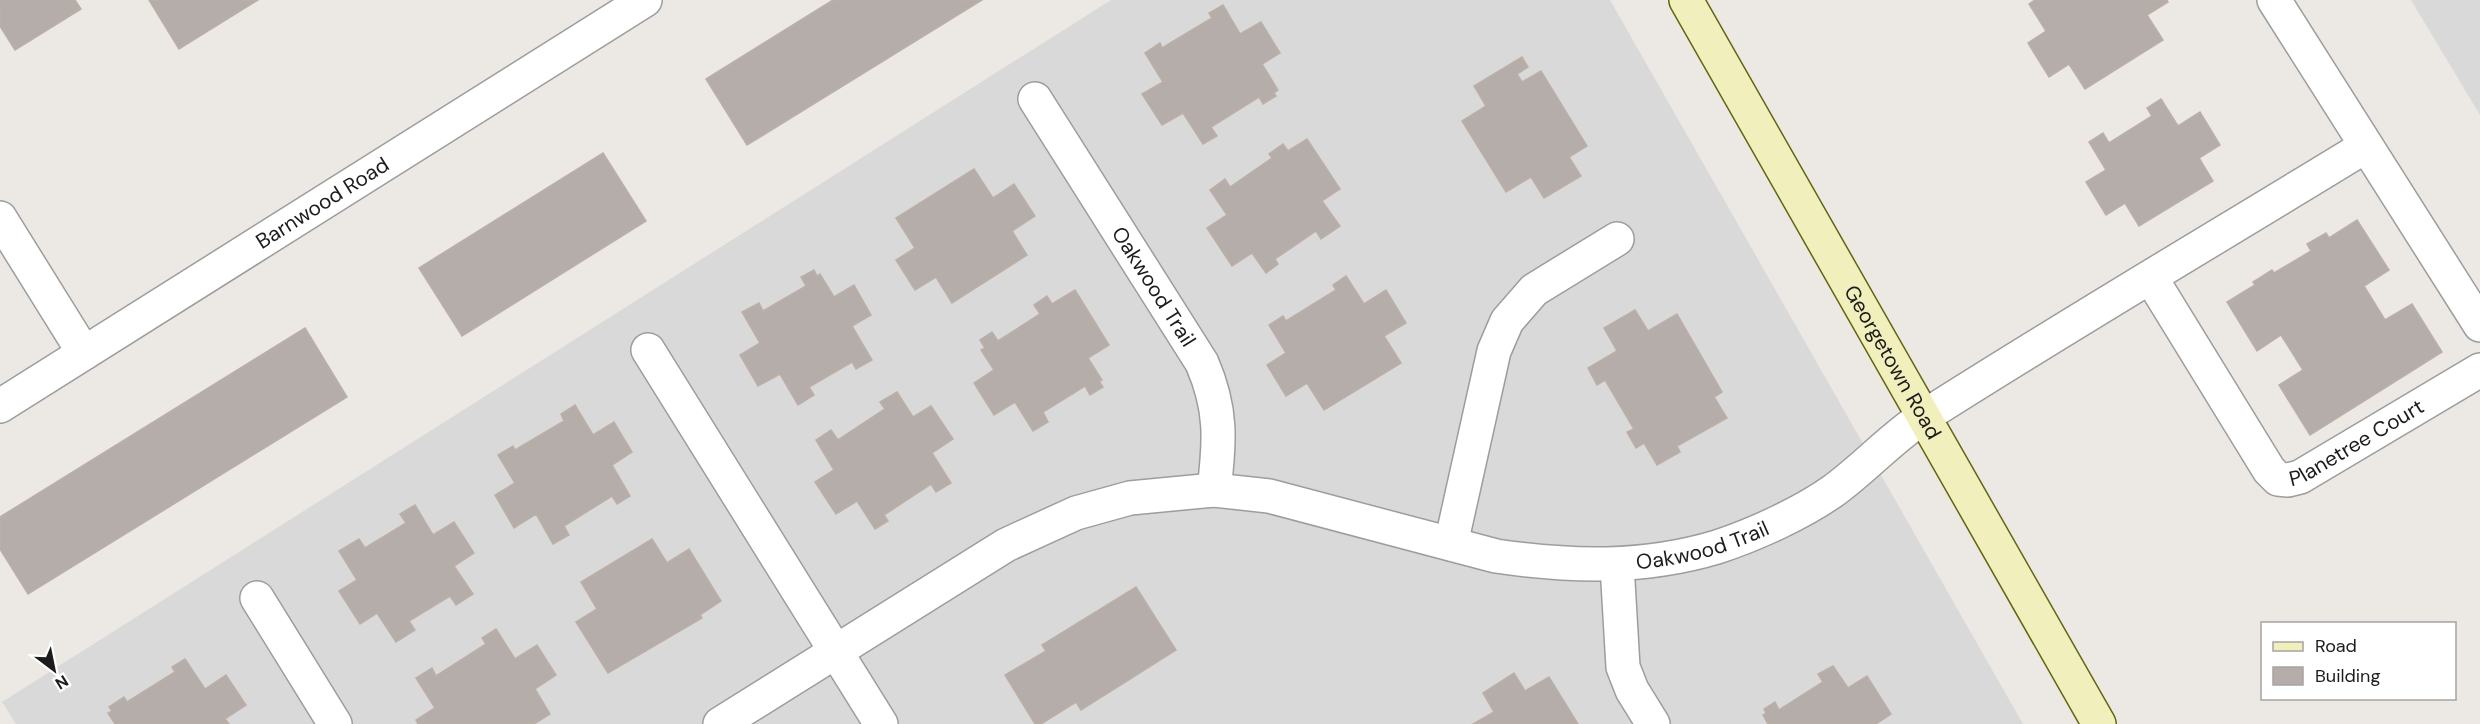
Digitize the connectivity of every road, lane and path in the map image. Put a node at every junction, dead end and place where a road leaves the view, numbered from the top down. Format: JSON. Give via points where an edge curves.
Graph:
{"nodes":[{"id":1,"x":645,"y":0,"type":"edge"},
{"id":2,"x":1686,"y":0,"type":"edge"},
{"id":3,"x":2274,"y":0,"type":"edge"},
{"id":4,"x":1035,"y":99,"type":"dead end"},
{"id":5,"x":2366,"y":146,"type":"junction"},
{"id":6,"x":0,"y":218,"type":"edge"},
{"id":7,"x":1617,"y":239,"type":"dead end"},
{"id":8,"x":2151,"y":278,"type":"junction"},
{"id":9,"x":2480,"y":325,"type":"edge"},
{"id":10,"x":648,"y":350,"type":"dead end"},
{"id":11,"x":84,"y":353,"type":"junction"},
{"id":12,"x":2480,"y":370,"type":"edge"},
{"id":13,"x":0,"y":406,"type":"edge"},
{"id":14,"x":1922,"y":417,"type":"junction"},
{"id":15,"x":1214,"y":490,"type":"junction"},
{"id":16,"x":1451,"y":544,"type":"junction"},
{"id":17,"x":1617,"y":565,"type":"junction"},
{"id":18,"x":257,"y":598,"type":"dead end"},
{"id":19,"x":836,"y":653,"type":"junction"},
{"id":20,"x":335,"y":724,"type":"edge"},
{"id":21,"x":720,"y":724,"type":"edge"},
{"id":22,"x":881,"y":724,"type":"edge"},
{"id":23,"x":1653,"y":724,"type":"edge"},
{"id":24,"x":2099,"y":724,"type":"edge"}],
"edges":[{"from":1,"to":11,"type":"street","name":"Barnwood Road"},
{"from":2,"to":14,"type":"main road","name":"Georgetown Road"},
{"from":3,"to":5,"type":"street"},
{"from":4,"to":15,"type":"street","name":"Oakwood Trail","via":[[1202,363],[1212,386],[1219,422]]},
{"from":5,"to":8,"type":"street"},
{"from":5,"to":9,"type":"street"},
{"from":6,"to":11,"type":"street"},
{"from":7,"to":16,"type":"street","via":[[1534,290],[1507,321],[1494,351]]},
{"from":8,"to":12,"type":"street","name":"Planetree Court","via":[[2278,479],[2300,477]]},
{"from":8,"to":14,"type":"street"},
{"from":10,"to":19,"type":"street"},
{"from":11,"to":13,"type":"street","name":"Barnwood Road"},
{"from":14,"to":17,"type":"street","name":"Oakwood Trail","via":[[1834,490],[1794,515],[1719,546]]},
{"from":14,"to":24,"type":"main road","name":"Georgetown Road"},
{"from":15,"to":16,"type":"street","name":"Oakwood Trail","via":[[1278,498]]},
{"from":15,"to":19,"type":"street","name":"Oakwood Trail","via":[[1130,498],[1058,520],[1006,545]]},
{"from":16,"to":17,"type":"street","name":"Oakwood Trail","via":[[1535,562]]},
{"from":17,"to":23,"type":"street","via":[[1623,667]]},
{"from":18,"to":20,"type":"street"},
{"from":19,"to":21,"type":"street","name":"Oakwood Trail"},
{"from":19,"to":22,"type":"street"}]}
